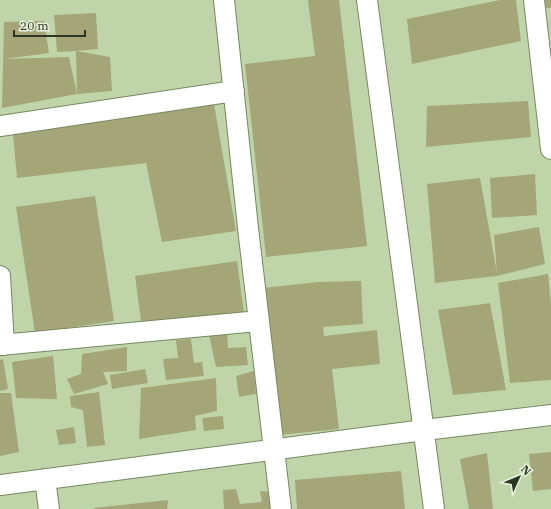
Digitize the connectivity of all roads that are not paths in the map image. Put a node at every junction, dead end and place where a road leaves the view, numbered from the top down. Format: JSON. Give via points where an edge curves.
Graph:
{"nodes":[{"id":1,"x":224,"y":0,"type":"edge"},
{"id":2,"x":367,"y":0,"type":"edge"},
{"id":3,"x":534,"y":0,"type":"edge"},
{"id":4,"x":547,"y":71,"type":"edge"},
{"id":5,"x":234,"y":91,"type":"junction"},
{"id":6,"x":0,"y":126,"type":"edge"},
{"id":7,"x":551,"y":145,"type":"edge"},
{"id":8,"x":551,"y":149,"type":"edge"},
{"id":9,"x":0,"y":276,"type":"edge"},
{"id":10,"x":259,"y":321,"type":"junction"},
{"id":11,"x":2,"y":345,"type":"edge"},
{"id":12,"x":551,"y":415,"type":"edge"},
{"id":13,"x":424,"y":430,"type":"junction"},
{"id":14,"x":274,"y":449,"type":"junction"},
{"id":15,"x":45,"y":479,"type":"junction"},
{"id":16,"x":0,"y":485,"type":"edge"},
{"id":17,"x":49,"y":509,"type":"edge"},
{"id":18,"x":281,"y":509,"type":"edge"},
{"id":19,"x":434,"y":509,"type":"edge"}],
"edges":[{"from":1,"to":5,"type":"street"},
{"from":2,"to":13,"type":"street"},
{"from":3,"to":4,"type":"street"},
{"from":4,"to":7,"type":"street"},
{"from":5,"to":6,"type":"street"},
{"from":5,"to":10,"type":"street"},
{"from":7,"to":8,"type":"street"},
{"from":9,"to":11,"type":"street"},
{"from":10,"to":11,"type":"street"},
{"from":10,"to":14,"type":"street"},
{"from":12,"to":13,"type":"street"},
{"from":13,"to":14,"type":"street"},
{"from":13,"to":19,"type":"street"},
{"from":14,"to":15,"type":"street"},
{"from":14,"to":18,"type":"street"},
{"from":15,"to":16,"type":"street"},
{"from":15,"to":17,"type":"street"}]}
